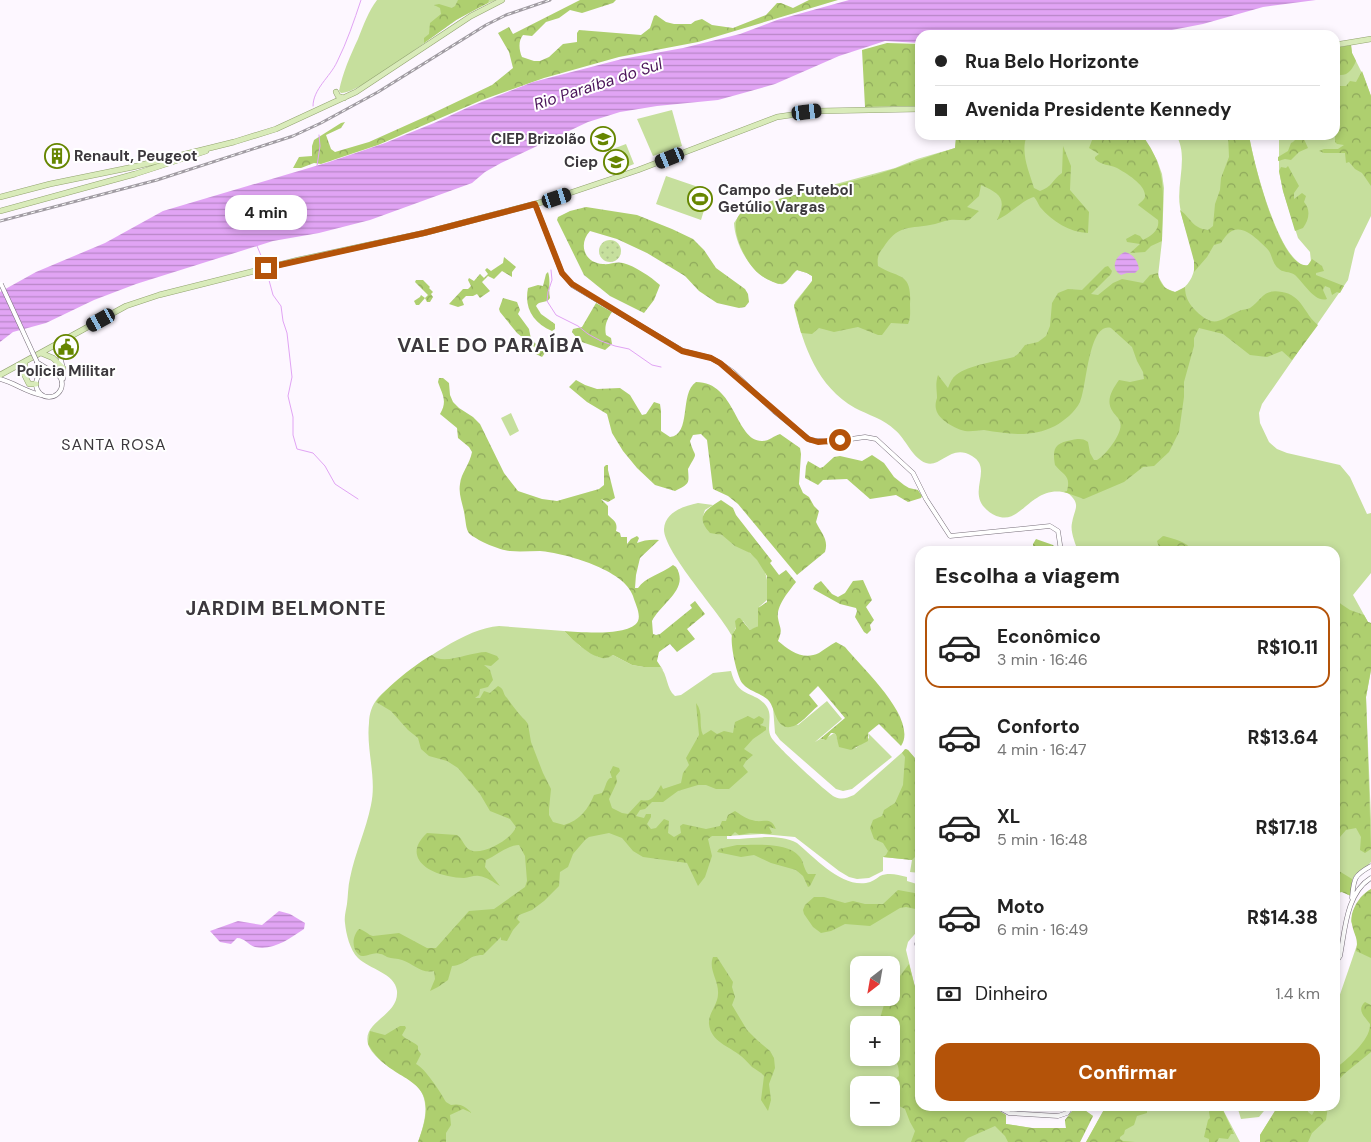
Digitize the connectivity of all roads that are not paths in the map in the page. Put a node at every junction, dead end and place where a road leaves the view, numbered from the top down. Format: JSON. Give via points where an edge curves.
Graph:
{"nodes":[{"id":1,"x":502,"y":0,"type":"edge"},
{"id":2,"x":1371,"y":39,"type":"edge"},
{"id":3,"x":1340,"y":44,"type":"edge"},
{"id":4,"x":336,"y":92,"type":"dead end"},
{"id":5,"x":344,"y":98,"type":"junction"},
{"id":6,"x":915,"y":109,"type":"edge"},
{"id":7,"x":224,"y":145,"type":"junction"},
{"id":8,"x":0,"y":197,"type":"edge"},
{"id":9,"x":535,"y":204,"type":"junction"},
{"id":10,"x":0,"y":210,"type":"edge"},
{"id":11,"x":0,"y":282,"type":"edge"},
{"id":12,"x":58,"y":347,"type":"junction"},
{"id":13,"x":41,"y":353,"type":"junction"},
{"id":14,"x":24,"y":362,"type":"junction"},
{"id":15,"x":38,"y":362,"type":"junction"},
{"id":16,"x":63,"y":368,"type":"junction"},
{"id":17,"x":51,"y":371,"type":"junction"},
{"id":18,"x":6,"y":372,"type":"junction"},
{"id":19,"x":0,"y":375,"type":"edge"},
{"id":20,"x":38,"y":377,"type":"junction"},
{"id":21,"x":0,"y":379,"type":"edge"},
{"id":22,"x":9,"y":382,"type":"junction"},
{"id":23,"x":62,"y":383,"type":"junction"},
{"id":24,"x":36,"y":384,"type":"junction"},
{"id":25,"x":41,"y":395,"type":"junction"},
{"id":26,"x":1061,"y":546,"type":"edge"},
{"id":27,"x":1371,"y":866,"type":"edge"},
{"id":28,"x":1371,"y":878,"type":"edge"},
{"id":29,"x":1355,"y":893,"type":"junction"},
{"id":30,"x":1340,"y":956,"type":"edge"},
{"id":31,"x":1006,"y":1111,"type":"edge"},
{"id":32,"x":1069,"y":1111,"type":"edge"}],
"edges":[{"from":1,"to":5,"type":"main road","via":[[470,16]]},
{"from":2,"to":3,"type":"main road"},
{"from":4,"to":5,"type":"main road"},
{"from":5,"to":7,"type":"main road","via":[[276,129]]},
{"from":6,"to":9,"type":"main road","via":[[818,111],[777,117],[638,170]]},
{"from":7,"to":8,"type":"main road"},
{"from":7,"to":10,"type":"main road","via":[[135,174]]},
{"from":9,"to":12,"type":"main road","via":[[138,301]]},
{"from":9,"to":26,"type":"street","via":[[562,273],[572,284],[682,351],[720,363],[810,440],[876,439],[913,473],[950,536],[1050,526],[1058,531]]},
{"from":11,"to":15,"type":"street","bridge":true},
{"from":12,"to":13,"type":"main road"},
{"from":12,"to":16,"type":"street"},
{"from":13,"to":14,"type":"main road"},
{"from":13,"to":16,"type":"main road","via":[[54,358]]},
{"from":14,"to":18,"type":"main road"},
{"from":14,"to":24,"type":"main road","via":[[25,379],[29,384]]},
{"from":15,"to":17,"type":"street"},
{"from":15,"to":20,"type":"street"},
{"from":16,"to":23,"type":"street"},
{"from":17,"to":20,"type":"street"},
{"from":17,"to":23,"type":"street","via":[[59,375]]},
{"from":18,"to":19,"type":"main road"},
{"from":18,"to":22,"type":"street"},
{"from":20,"to":24,"type":"street"},
{"from":21,"to":22,"type":"street"},
{"from":22,"to":25,"type":"street"},
{"from":23,"to":25,"type":"street","via":[[61,391],[54,397]]},
{"from":24,"to":25,"type":"street"},
{"from":27,"to":29,"type":"street","via":[[1356,876]]},
{"from":28,"to":29,"type":"street"},
{"from":29,"to":30,"type":"street"},
{"from":31,"to":32,"type":"street","via":[[1058,1116]]}]}
